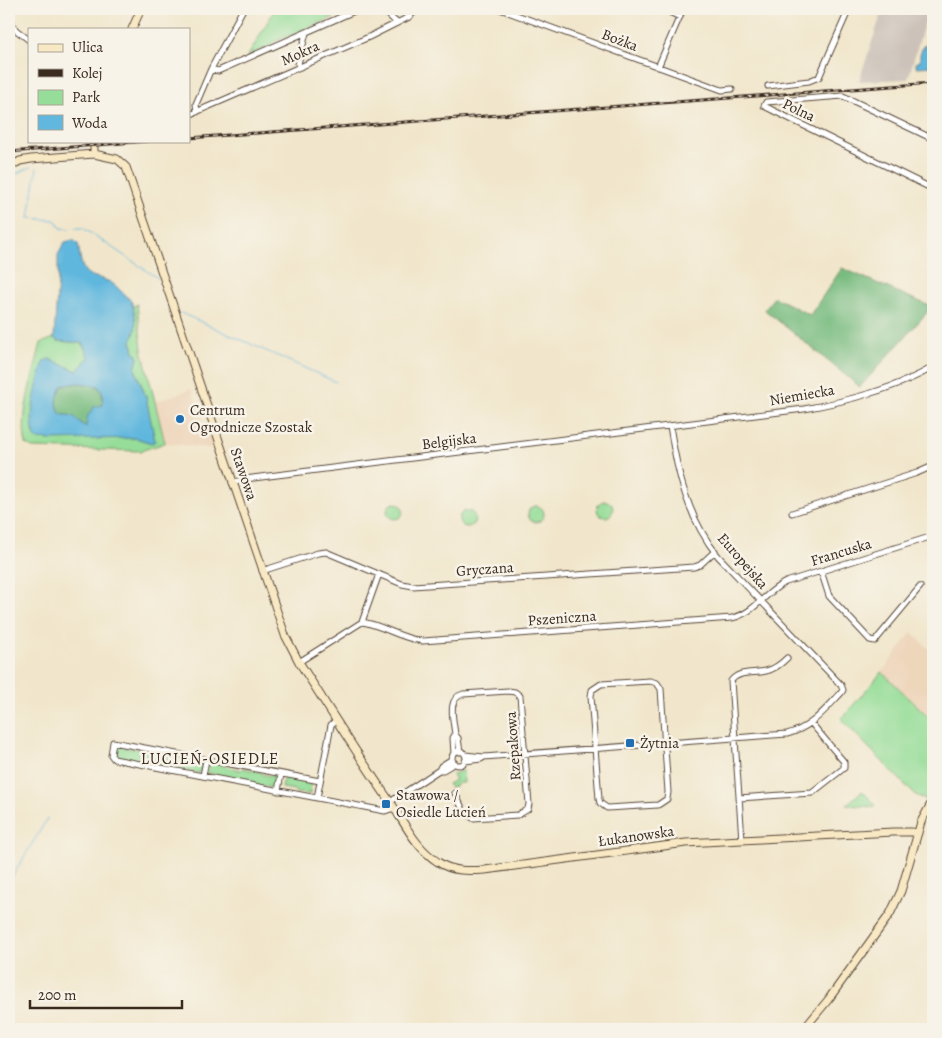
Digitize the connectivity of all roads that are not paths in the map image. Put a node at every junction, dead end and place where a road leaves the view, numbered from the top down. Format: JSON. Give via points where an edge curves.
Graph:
{"nodes":[{"id":1,"x":141,"y":9,"type":"edge"},
{"id":2,"x":242,"y":9,"type":"edge"},
{"id":3,"x":359,"y":9,"type":"edge"},
{"id":4,"x":382,"y":9,"type":"edge"},
{"id":5,"x":418,"y":9,"type":"edge"},
{"id":6,"x":500,"y":9,"type":"edge"},
{"id":7,"x":663,"y":9,"type":"edge"},
{"id":8,"x":683,"y":9,"type":"edge"},
{"id":9,"x":850,"y":9,"type":"edge"},
{"id":10,"x":680,"y":17,"type":"junction"},
{"id":11,"x":9,"y":20,"type":"edge"},
{"id":12,"x":397,"y":23,"type":"junction"},
{"id":13,"x":132,"y":28,"type":"edge"},
{"id":14,"x":306,"y":33,"type":"junction"},
{"id":15,"x":28,"y":39,"type":"edge"},
{"id":16,"x":300,"y":67,"type":"junction"},
{"id":17,"x":658,"y":67,"type":"junction"},
{"id":18,"x":211,"y":68,"type":"junction"},
{"id":19,"x":768,"y":86,"type":"dead end"},
{"id":20,"x":732,"y":89,"type":"dead end"},
{"id":21,"x":197,"y":112,"type":"junction"},
{"id":22,"x":190,"y":116,"type":"edge"},
{"id":23,"x":933,"y":139,"type":"edge"},
{"id":24,"x":94,"y":142,"type":"edge"},
{"id":25,"x":94,"y":154,"type":"junction"},
{"id":26,"x":9,"y":167,"type":"edge"},
{"id":27,"x":933,"y":188,"type":"edge"},
{"id":28,"x":933,"y":367,"type":"edge"},
{"id":29,"x":670,"y":426,"type":"junction"},
{"id":30,"x":933,"y":466,"type":"edge"},
{"id":31,"x":232,"y":483,"type":"junction"},
{"id":32,"x":792,"y":513,"type":"dead end"},
{"id":33,"x":933,"y":536,"type":"edge"},
{"id":34,"x":715,"y":552,"type":"junction"},
{"id":35,"x":262,"y":571,"type":"junction"},
{"id":36,"x":821,"y":571,"type":"junction"},
{"id":37,"x":379,"y":574,"type":"junction"},
{"id":38,"x":920,"y":587,"type":"dead end"},
{"id":39,"x":760,"y":600,"type":"junction"},
{"id":40,"x":362,"y":622,"type":"junction"},
{"id":41,"x":787,"y":658,"type":"dead end"},
{"id":42,"x":299,"y":662,"type":"junction"},
{"id":43,"x":336,"y":720,"type":"junction"},
{"id":44,"x":812,"y":724,"type":"junction"},
{"id":45,"x":734,"y":738,"type":"junction"},
{"id":46,"x":664,"y":744,"type":"junction"},
{"id":47,"x":595,"y":749,"type":"junction"},
{"id":48,"x":526,"y":754,"type":"junction"},
{"id":49,"x":458,"y":757,"type":"junction"},
{"id":50,"x":206,"y":760,"type":"junction"},
{"id":51,"x":281,"y":774,"type":"junction"},
{"id":52,"x":202,"y":776,"type":"junction"},
{"id":53,"x":320,"y":782,"type":"junction"},
{"id":54,"x":278,"y":790,"type":"junction"},
{"id":55,"x":455,"y":792,"type":"dead end"},
{"id":56,"x":316,"y":798,"type":"junction"},
{"id":57,"x":739,"y":798,"type":"junction"},
{"id":58,"x":933,"y":800,"type":"edge"},
{"id":59,"x":392,"y":805,"type":"junction"},
{"id":60,"x":918,"y":833,"type":"junction"},
{"id":61,"x":742,"y":840,"type":"junction"},
{"id":62,"x":804,"y":1029,"type":"edge"}],
"edges":[{"from":1,"to":13,"type":"street"},
{"from":2,"to":18,"type":"street"},
{"from":3,"to":14,"type":"street"},
{"from":4,"to":12,"type":"street"},
{"from":5,"to":12,"type":"street","name":"Mokra"},
{"from":6,"to":17,"type":"street","name":"Bożka"},
{"from":7,"to":10,"type":"street"},
{"from":8,"to":10,"type":"street"},
{"from":9,"to":19,"type":"street","via":[[818,77],[808,82]]},
{"from":10,"to":17,"type":"street"},
{"from":11,"to":15,"type":"street"},
{"from":12,"to":16,"type":"street","name":"Mokra"},
{"from":14,"to":16,"type":"street"},
{"from":14,"to":18,"type":"street","via":[[218,72]]},
{"from":16,"to":21,"type":"street","name":"Mokra"},
{"from":17,"to":20,"type":"street","name":"Bożka","via":[[722,90]]},
{"from":18,"to":21,"type":"street","via":[[196,104]]},
{"from":21,"to":22,"type":"street","name":"Mokra"},
{"from":23,"to":27,"type":"street","name":"Polna","via":[[843,96],[766,102],[764,106]]},
{"from":24,"to":25,"type":"street"},
{"from":25,"to":26,"type":"street","name":"Stawowa","via":[[30,159]]},
{"from":25,"to":31,"type":"street","name":"Stawowa","via":[[117,159],[126,168]]},
{"from":28,"to":29,"type":"street","name":"Niemiecka","via":[[904,382],[824,406]]},
{"from":29,"to":31,"type":"street","name":"Belgijska"},
{"from":29,"to":34,"type":"street","name":"Europejska","via":[[681,482],[696,521]]},
{"from":30,"to":32,"type":"street"},
{"from":31,"to":35,"type":"street","name":"Stawowa"},
{"from":33,"to":36,"type":"street","name":"Francuska"},
{"from":34,"to":37,"type":"street","name":"Gryczana","via":[[694,566],[423,586],[408,586]]},
{"from":34,"to":39,"type":"street","name":"Europejska"},
{"from":35,"to":37,"type":"street","name":"Gryczana","via":[[323,552]]},
{"from":35,"to":42,"type":"street","name":"Stawowa","via":[[280,625]]},
{"from":36,"to":38,"type":"street","via":[[829,596],[870,640],[875,641]]},
{"from":36,"to":39,"type":"street","name":"Francuska","via":[[781,584]]},
{"from":37,"to":40,"type":"street"},
{"from":39,"to":40,"type":"street","name":"Pszeniczna","via":[[745,615],[732,618],[423,641]]},
{"from":39,"to":44,"type":"street","name":"Europejska","via":[[842,687],[841,693]]},
{"from":40,"to":42,"type":"street"},
{"from":41,"to":45,"type":"street","via":[[768,671],[739,674],[732,678]]},
{"from":42,"to":43,"type":"street","name":"Stawowa"},
{"from":43,"to":53,"type":"street","via":[[331,725]]},
{"from":43,"to":59,"type":"street","name":"Stawowa"},
{"from":44,"to":45,"type":"street","via":[[787,734]]},
{"from":44,"to":57,"type":"street","via":[[844,762],[842,770],[812,793]]},
{"from":45,"to":46,"type":"street"},
{"from":45,"to":57,"type":"street"},
{"from":46,"to":47,"type":"street"},
{"from":46,"to":47,"type":"street","via":[[668,794],[666,801],[658,805],[602,806]]},
{"from":46,"to":47,"type":"street","via":[[661,689],[650,680],[598,685],[592,693]]},
{"from":47,"to":48,"type":"street"},
{"from":48,"to":49,"type":"street","via":[[484,756],[480,759]]},
{"from":48,"to":49,"type":"street","name":"Rzepakowa","via":[[522,699],[512,691],[463,694],[452,703]]},
{"from":48,"to":55,"type":"street","name":"Rzepakowa","via":[[530,804],[522,814],[473,818],[464,812]]},
{"from":49,"to":59,"type":"street","via":[[440,766]]},
{"from":50,"to":51,"type":"street"},
{"from":50,"to":52,"type":"street"},
{"from":50,"to":52,"type":"street","via":[[113,742],[111,755],[114,759]]},
{"from":51,"to":53,"type":"street"},
{"from":51,"to":54,"type":"street"},
{"from":52,"to":54,"type":"street"},
{"from":53,"to":56,"type":"street"},
{"from":54,"to":56,"type":"street"},
{"from":56,"to":59,"type":"street","via":[[385,811]]},
{"from":57,"to":61,"type":"street"},
{"from":58,"to":60,"type":"street"},
{"from":59,"to":61,"type":"street","name":"Łukanowska","via":[[426,853],[441,864],[459,870],[502,868],[686,843]]},
{"from":60,"to":61,"type":"street","name":"Łukanowska"},
{"from":60,"to":62,"type":"street","via":[[901,891],[890,914]]}]}
